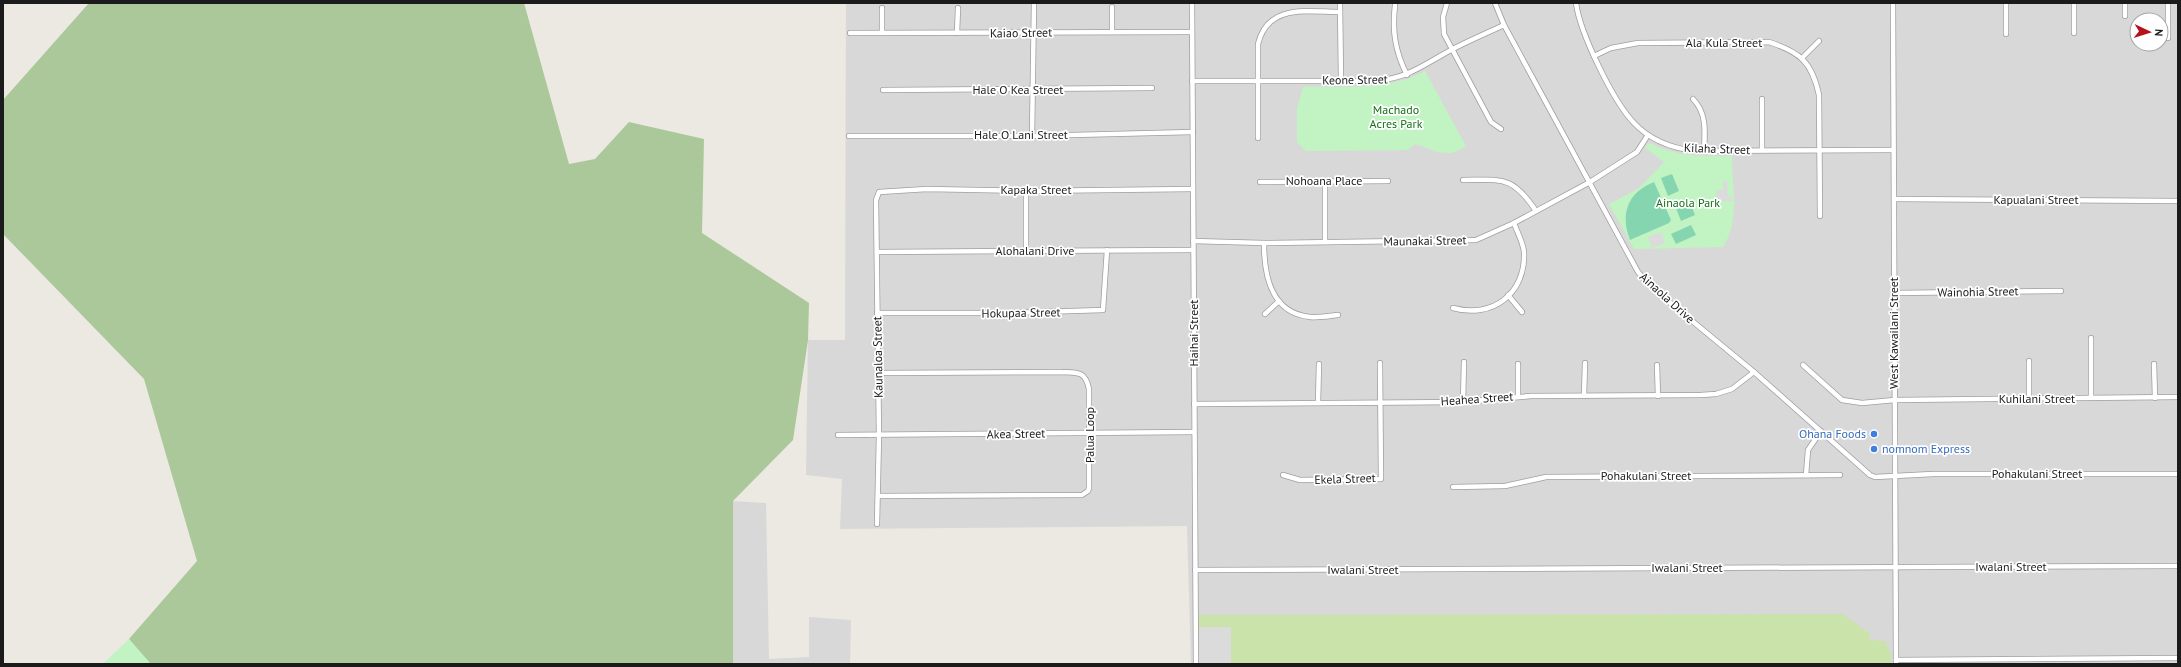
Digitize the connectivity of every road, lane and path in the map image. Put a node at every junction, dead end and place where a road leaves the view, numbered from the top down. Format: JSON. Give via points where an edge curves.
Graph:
{"nodes":[{"id":1,"x":1034,"y":3,"type":"edge"},
{"id":2,"x":1192,"y":3,"type":"edge"},
{"id":3,"x":1340,"y":3,"type":"edge"},
{"id":4,"x":1447,"y":3,"type":"edge"},
{"id":5,"x":1495,"y":3,"type":"edge"},
{"id":6,"x":1576,"y":3,"type":"edge"},
{"id":7,"x":1893,"y":3,"type":"edge"},
{"id":8,"x":2006,"y":3,"type":"edge"},
{"id":9,"x":2074,"y":3,"type":"edge"},
{"id":10,"x":2125,"y":3,"type":"edge"},
{"id":11,"x":1395,"y":5,"type":"dead end"},
{"id":12,"x":1112,"y":7,"type":"dead end"},
{"id":13,"x":882,"y":8,"type":"dead end"},
{"id":14,"x":958,"y":8,"type":"dead end"},
{"id":15,"x":1340,"y":12,"type":"junction"},
{"id":16,"x":2125,"y":16,"type":"dead end"},
{"id":17,"x":1504,"y":24,"type":"junction"},
{"id":18,"x":1112,"y":32,"type":"junction"},
{"id":19,"x":1192,"y":32,"type":"junction"},
{"id":20,"x":850,"y":33,"type":"dead end"},
{"id":21,"x":882,"y":33,"type":"junction"},
{"id":22,"x":957,"y":33,"type":"junction"},
{"id":23,"x":1034,"y":33,"type":"junction"},
{"id":24,"x":2006,"y":34,"type":"dead end"},
{"id":25,"x":2074,"y":34,"type":"dead end"},
{"id":26,"x":1820,"y":41,"type":"dead end"},
{"id":27,"x":1451,"y":50,"type":"junction"},
{"id":28,"x":1594,"y":56,"type":"junction"},
{"id":29,"x":1802,"y":58,"type":"junction"},
{"id":30,"x":1407,"y":75,"type":"junction"},
{"id":31,"x":1258,"y":80,"type":"junction"},
{"id":32,"x":1341,"y":80,"type":"junction"},
{"id":33,"x":1192,"y":81,"type":"junction"},
{"id":34,"x":1152,"y":88,"type":"dead end"},
{"id":35,"x":883,"y":90,"type":"dead end"},
{"id":36,"x":1034,"y":90,"type":"junction"},
{"id":37,"x":1693,"y":99,"type":"dead end"},
{"id":38,"x":1762,"y":99,"type":"dead end"},
{"id":39,"x":1501,"y":129,"type":"dead end"},
{"id":40,"x":1193,"y":132,"type":"junction"},
{"id":41,"x":1648,"y":135,"type":"junction"},
{"id":42,"x":849,"y":136,"type":"dead end"},
{"id":43,"x":1032,"y":136,"type":"junction"},
{"id":44,"x":1258,"y":138,"type":"dead end"},
{"id":45,"x":1762,"y":150,"type":"junction"},
{"id":46,"x":1893,"y":150,"type":"junction"},
{"id":47,"x":1704,"y":151,"type":"junction"},
{"id":48,"x":1819,"y":151,"type":"junction"},
{"id":49,"x":1463,"y":180,"type":"dead end"},
{"id":50,"x":1388,"y":181,"type":"dead end"},
{"id":51,"x":1260,"y":182,"type":"dead end"},
{"id":52,"x":1325,"y":182,"type":"junction"},
{"id":53,"x":1590,"y":182,"type":"junction"},
{"id":54,"x":1193,"y":189,"type":"junction"},
{"id":55,"x":1026,"y":191,"type":"junction"},
{"id":56,"x":879,"y":192,"type":"joint"},
{"id":57,"x":1894,"y":199,"type":"junction"},
{"id":58,"x":2178,"y":201,"type":"edge"},
{"id":59,"x":1536,"y":211,"type":"junction"},
{"id":60,"x":1820,"y":216,"type":"dead end"},
{"id":61,"x":1514,"y":223,"type":"junction"},
{"id":62,"x":1193,"y":241,"type":"junction"},
{"id":63,"x":1325,"y":242,"type":"junction"},
{"id":64,"x":1264,"y":243,"type":"junction"},
{"id":65,"x":1026,"y":250,"type":"junction"},
{"id":66,"x":1107,"y":250,"type":"junction"},
{"id":67,"x":1193,"y":250,"type":"junction"},
{"id":68,"x":877,"y":252,"type":"junction"},
{"id":69,"x":2061,"y":292,"type":"dead end"},
{"id":70,"x":1894,"y":294,"type":"junction"},
{"id":71,"x":1508,"y":295,"type":"junction"},
{"id":72,"x":1279,"y":301,"type":"junction"},
{"id":73,"x":1453,"y":308,"type":"dead end"},
{"id":74,"x":1522,"y":312,"type":"dead end"},
{"id":75,"x":877,"y":313,"type":"junction"},
{"id":76,"x":1264,"y":314,"type":"dead end"},
{"id":77,"x":1338,"y":315,"type":"dead end"},
{"id":78,"x":2091,"y":338,"type":"dead end"},
{"id":79,"x":2029,"y":361,"type":"dead end"},
{"id":80,"x":1464,"y":362,"type":"dead end"},
{"id":81,"x":1380,"y":363,"type":"dead end"},
{"id":82,"x":1585,"y":363,"type":"dead end"},
{"id":83,"x":1319,"y":364,"type":"dead end"},
{"id":84,"x":1518,"y":364,"type":"dead end"},
{"id":85,"x":2154,"y":364,"type":"dead end"},
{"id":86,"x":1803,"y":365,"type":"dead end"},
{"id":87,"x":1657,"y":366,"type":"dead end"},
{"id":88,"x":1754,"y":372,"type":"junction"},
{"id":89,"x":878,"y":373,"type":"junction"},
{"id":90,"x":1518,"y":396,"type":"junction"},
{"id":91,"x":1584,"y":396,"type":"junction"},
{"id":92,"x":1658,"y":396,"type":"junction"},
{"id":93,"x":2091,"y":398,"type":"junction"},
{"id":94,"x":2155,"y":398,"type":"junction"},
{"id":95,"x":2178,"y":398,"type":"edge"},
{"id":96,"x":2029,"y":399,"type":"junction"},
{"id":97,"x":1895,"y":400,"type":"junction"},
{"id":98,"x":1464,"y":402,"type":"junction"},
{"id":99,"x":1318,"y":403,"type":"junction"},
{"id":100,"x":1381,"y":403,"type":"junction"},
{"id":101,"x":1194,"y":404,"type":"junction"},
{"id":102,"x":1821,"y":431,"type":"junction"},
{"id":103,"x":1194,"y":432,"type":"junction"},
{"id":104,"x":1090,"y":433,"type":"junction"},
{"id":105,"x":838,"y":435,"type":"dead end"},
{"id":106,"x":879,"y":435,"type":"junction"},
{"id":107,"x":2178,"y":474,"type":"edge"},
{"id":108,"x":1283,"y":475,"type":"dead end"},
{"id":109,"x":1806,"y":475,"type":"junction"},
{"id":110,"x":1840,"y":475,"type":"dead end"},
{"id":111,"x":1895,"y":475,"type":"junction"},
{"id":112,"x":1453,"y":487,"type":"dead end"},
{"id":113,"x":878,"y":496,"type":"junction"},
{"id":114,"x":877,"y":524,"type":"dead end"},
{"id":115,"x":2178,"y":566,"type":"edge"},
{"id":116,"x":1896,"y":568,"type":"junction"},
{"id":117,"x":1195,"y":570,"type":"junction"},
{"id":118,"x":2178,"y":658,"type":"edge"},
{"id":119,"x":1896,"y":662,"type":"edge"},
{"id":120,"x":1196,"y":664,"type":"edge"}],
"edges":[{"from":1,"to":23,"type":"street"},
{"from":2,"to":19,"type":"street","name":"Haihai Street"},
{"from":3,"to":15,"type":"street"},
{"from":4,"to":27,"type":"street","via":[[1443,26]]},
{"from":5,"to":17,"type":"street","name":"Ainaola Drive"},
{"from":6,"to":28,"type":"street","name":"Kilaha Street","via":[[1579,22]]},
{"from":7,"to":46,"type":"street","name":"West Kawailani Street"},
{"from":8,"to":24,"type":"street"},
{"from":9,"to":25,"type":"street"},
{"from":10,"to":16,"type":"street"},
{"from":11,"to":30,"type":"street","via":[[1394,37],[1397,54]]},
{"from":12,"to":18,"type":"street"},
{"from":13,"to":21,"type":"street"},
{"from":14,"to":22,"type":"street"},
{"from":15,"to":31,"type":"street","via":[[1291,12],[1272,20],[1260,37]]},
{"from":15,"to":32,"type":"street"},
{"from":17,"to":27,"type":"street","name":"Keone Street"},
{"from":17,"to":53,"type":"street","name":"Ainaola Drive"},
{"from":18,"to":19,"type":"street","name":"Kaiao Street"},
{"from":18,"to":23,"type":"street","name":"Kaiao Street"},
{"from":19,"to":33,"type":"street","name":"Haihai Street"},
{"from":20,"to":21,"type":"street","name":"Kaiao Street"},
{"from":21,"to":22,"type":"street","name":"Kaiao Street"},
{"from":22,"to":23,"type":"street","name":"Kaiao Street"},
{"from":23,"to":36,"type":"street"},
{"from":26,"to":29,"type":"street"},
{"from":27,"to":30,"type":"street","name":"Keone Street"},
{"from":27,"to":39,"type":"street","via":[[1491,122]]},
{"from":28,"to":29,"type":"street","name":"Ala Kula Street","via":[[1611,48],[1638,43],[1769,42]]},
{"from":28,"to":41,"type":"street","name":"Kilaha Street","via":[[1622,108]]},
{"from":29,"to":48,"type":"street","name":"Ala Kula Street","via":[[1816,79],[1819,95]]},
{"from":30,"to":32,"type":"street","name":"Keone Street","via":[[1377,81]]},
{"from":31,"to":32,"type":"street","name":"Keone Street"},
{"from":31,"to":33,"type":"street","name":"Keone Street"},
{"from":31,"to":44,"type":"street"},
{"from":33,"to":40,"type":"street","name":"Haihai Street"},
{"from":34,"to":36,"type":"street","name":"Hale O Kea Street"},
{"from":35,"to":36,"type":"street","name":"Hale O Kea Street"},
{"from":36,"to":43,"type":"street"},
{"from":37,"to":47,"type":"street","via":[[1701,106],[1704,117]]},
{"from":38,"to":45,"type":"street"},
{"from":40,"to":43,"type":"street","name":"Hale O Lani Street"},
{"from":40,"to":54,"type":"street","name":"Haihai Street"},
{"from":41,"to":47,"type":"street","name":"Kilaha Street","via":[[1678,148]]},
{"from":41,"to":53,"type":"street","name":"Maunakai Street","via":[[1637,152]]},
{"from":42,"to":43,"type":"street","name":"Hale O Lani Street"},
{"from":45,"to":47,"type":"street","name":"Kilaha Street"},
{"from":45,"to":48,"type":"street","name":"Kilaha Street"},
{"from":46,"to":48,"type":"street","name":"Kilaha Street"},
{"from":46,"to":57,"type":"street","name":"West Kawailani Street"},
{"from":48,"to":60,"type":"street","name":"Ala Kula Street"},
{"from":49,"to":59,"type":"street","via":[[1507,182],[1520,189]]},
{"from":50,"to":52,"type":"street","name":"Nohoana Place"},
{"from":51,"to":52,"type":"street","name":"Nohoana Place"},
{"from":52,"to":63,"type":"street"},
{"from":53,"to":59,"type":"street","name":"Maunakai Street"},
{"from":53,"to":88,"type":"street","name":"Ainaola Drive","via":[[1638,272],[1651,286]]},
{"from":54,"to":55,"type":"street","name":"Kapaka Street"},
{"from":54,"to":62,"type":"street","name":"Haihai Street"},
{"from":55,"to":56,"type":"street","name":"Kapaka Street","via":[[927,189]]},
{"from":55,"to":65,"type":"street"},
{"from":56,"to":68,"type":"street","name":"Kaunaloa Street","via":[[876,200]]},
{"from":57,"to":58,"type":"street","name":"Kapualani Street"},
{"from":57,"to":70,"type":"street","name":"West Kawailani Street"},
{"from":59,"to":61,"type":"street","name":"Maunakai Street"},
{"from":61,"to":63,"type":"street","name":"Maunakai Street","via":[[1485,237],[1465,241]]},
{"from":61,"to":71,"type":"street","via":[[1524,251],[1523,264],[1521,276]]},
{"from":62,"to":64,"type":"street","name":"Maunakai Street"},
{"from":62,"to":67,"type":"street","name":"Haihai Street"},
{"from":63,"to":64,"type":"street","name":"Maunakai Street"},
{"from":64,"to":72,"type":"street","via":[[1266,275],[1269,286]]},
{"from":65,"to":66,"type":"street","name":"Alohalani Drive"},
{"from":65,"to":68,"type":"street","name":"Alohalani Drive"},
{"from":66,"to":67,"type":"street","name":"Alohalani Drive"},
{"from":66,"to":75,"type":"street","name":"Hokupaa Street","via":[[1103,310]]},
{"from":67,"to":101,"type":"street","name":"Haihai Street"},
{"from":68,"to":75,"type":"street","name":"Kaunaloa Street"},
{"from":69,"to":70,"type":"street","name":"Wainohia Street"},
{"from":70,"to":97,"type":"street","name":"West Kawailani Street"},
{"from":71,"to":73,"type":"street","via":[[1492,307],[1483,310]]},
{"from":71,"to":74,"type":"street"},
{"from":72,"to":76,"type":"street"},
{"from":72,"to":77,"type":"street","via":[[1292,311],[1310,317]]},
{"from":75,"to":89,"type":"street","name":"Kaunaloa Street"},
{"from":78,"to":93,"type":"street"},
{"from":79,"to":96,"type":"street"},
{"from":80,"to":98,"type":"street"},
{"from":81,"to":100,"type":"street"},
{"from":82,"to":91,"type":"street"},
{"from":83,"to":99,"type":"street"},
{"from":84,"to":90,"type":"street"},
{"from":85,"to":94,"type":"street"},
{"from":86,"to":97,"type":"street","name":"Kuhilani Street","via":[[1842,400],[1862,403]]},
{"from":87,"to":92,"type":"street"},
{"from":88,"to":92,"type":"street","name":"Heahea Street","via":[[1736,386],[1723,392],[1701,396]]},
{"from":88,"to":102,"type":"street","name":"Ainaola Drive"},
{"from":89,"to":104,"type":"street","name":"Palua Loop","via":[[1078,373],[1087,379]]},
{"from":89,"to":106,"type":"street","name":"Kaunaloa Street"},
{"from":90,"to":91,"type":"street","name":"Heahea Street"},
{"from":90,"to":98,"type":"street","name":"Heahea Street"},
{"from":91,"to":92,"type":"street","name":"Heahea Street"},
{"from":93,"to":94,"type":"street","name":"Kuhilani Street"},
{"from":93,"to":96,"type":"street","name":"Kuhilani Street"},
{"from":94,"to":95,"type":"street","name":"Kuhilani Street"},
{"from":96,"to":97,"type":"street","name":"Kuhilani Street"},
{"from":97,"to":111,"type":"street","name":"West Kawailani Street"},
{"from":98,"to":100,"type":"street","name":"Heahea Street"},
{"from":99,"to":100,"type":"street","name":"Heahea Street"},
{"from":99,"to":101,"type":"street","name":"Heahea Street"},
{"from":100,"to":108,"type":"street","name":"Ekela Street","via":[[1382,479],[1300,480]]},
{"from":101,"to":103,"type":"street","name":"Haihai Street"},
{"from":102,"to":109,"type":"street","via":[[1808,450]]},
{"from":102,"to":111,"type":"street","name":"Ainaola Drive","via":[[1870,475]]},
{"from":103,"to":104,"type":"street","name":"Akea Street"},
{"from":103,"to":117,"type":"street","name":"Haihai Street"},
{"from":104,"to":106,"type":"street","name":"Akea Street"},
{"from":104,"to":113,"type":"street","name":"Palua Loop","via":[[1089,488],[1082,495]]},
{"from":105,"to":106,"type":"street","name":"Akea Street"},
{"from":106,"to":113,"type":"street","name":"Kaunaloa Street"},
{"from":107,"to":111,"type":"street","name":"Pohakulani Street"},
{"from":109,"to":110,"type":"street","name":"Pohakulani Street"},
{"from":109,"to":112,"type":"street","name":"Pohakulani Street","via":[[1546,477],[1505,486]]},
{"from":111,"to":116,"type":"street","name":"West Kawailani Street"},
{"from":113,"to":114,"type":"street","name":"Kaunaloa Street"},
{"from":115,"to":116,"type":"street","name":"Iwalani Street"},
{"from":116,"to":117,"type":"street","name":"Iwalani Street"},
{"from":116,"to":119,"type":"street","name":"West Kawailani Street"},
{"from":117,"to":120,"type":"street","name":"Haihai Street"},
{"from":118,"to":119,"type":"street"}]}
